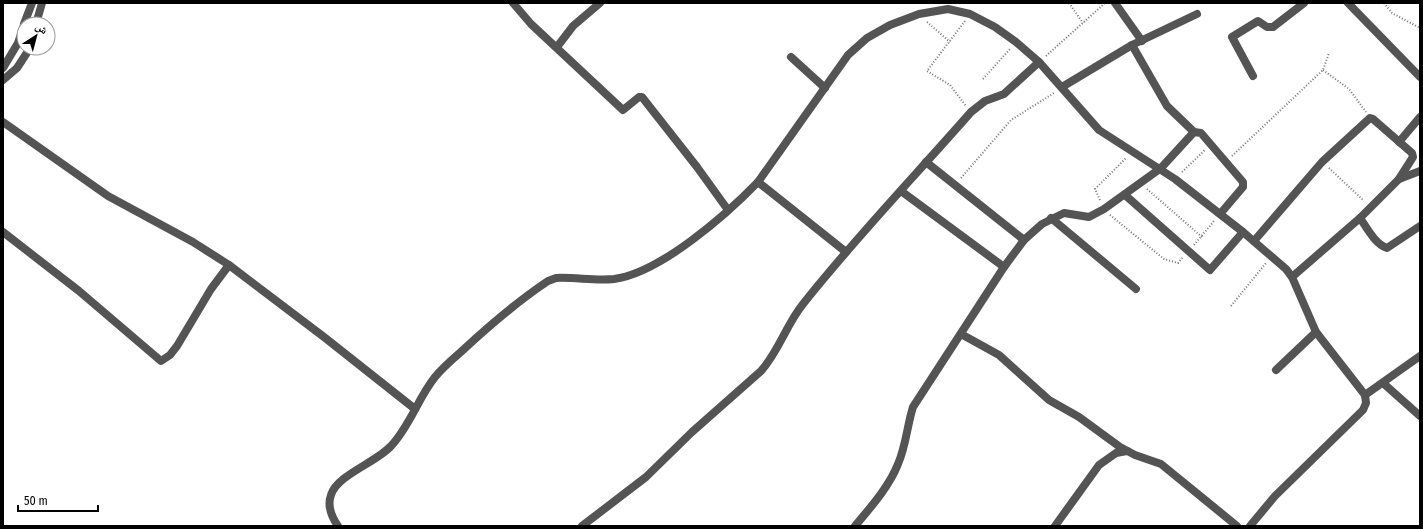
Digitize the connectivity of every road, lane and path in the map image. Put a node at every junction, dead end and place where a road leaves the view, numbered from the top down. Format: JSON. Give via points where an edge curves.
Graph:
{"nodes":[{"id":1,"x":32,"y":3,"type":"edge"},
{"id":2,"x":42,"y":3,"type":"edge"},
{"id":3,"x":513,"y":3,"type":"edge"},
{"id":4,"x":600,"y":3,"type":"edge"},
{"id":5,"x":1069,"y":3,"type":"edge"},
{"id":6,"x":1105,"y":3,"type":"edge"},
{"id":7,"x":1116,"y":3,"type":"edge"},
{"id":8,"x":1304,"y":3,"type":"edge"},
{"id":9,"x":1348,"y":3,"type":"edge"},
{"id":10,"x":1384,"y":3,"type":"edge"},
{"id":11,"x":946,"y":6,"type":"edge"},
{"id":12,"x":919,"y":14,"type":"junction"},
{"id":13,"x":970,"y":14,"type":"junction"},
{"id":14,"x":1197,"y":14,"type":"dead end"},
{"id":15,"x":27,"y":16,"type":"edge"},
{"id":16,"x":38,"y":16,"type":"edge"},
{"id":17,"x":1083,"y":23,"type":"junction"},
{"id":18,"x":1420,"y":28,"type":"edge"},
{"id":19,"x":1142,"y":41,"type":"junction"},
{"id":20,"x":950,"y":42,"type":"junction"},
{"id":21,"x":1016,"y":42,"type":"junction"},
{"id":22,"x":16,"y":44,"type":"edge"},
{"id":23,"x":1132,"y":45,"type":"junction"},
{"id":24,"x":557,"y":47,"type":"junction"},
{"id":25,"x":1329,"y":53,"type":"dead end"},
{"id":26,"x":25,"y":56,"type":"edge"},
{"id":27,"x":791,"y":57,"type":"dead end"},
{"id":28,"x":1038,"y":62,"type":"junction"},
{"id":29,"x":3,"y":68,"type":"edge"},
{"id":30,"x":1323,"y":70,"type":"junction"},
{"id":31,"x":1253,"y":76,"type":"dead end"},
{"id":32,"x":1420,"y":77,"type":"edge"},
{"id":33,"x":983,"y":79,"type":"dead end"},
{"id":34,"x":3,"y":80,"type":"edge"},
{"id":35,"x":825,"y":88,"type":"junction"},
{"id":36,"x":1062,"y":88,"type":"junction"},
{"id":37,"x":971,"y":112,"type":"junction"},
{"id":38,"x":1420,"y":117,"type":"edge"},
{"id":39,"x":1370,"y":118,"type":"junction"},
{"id":40,"x":3,"y":122,"type":"edge"},
{"id":41,"x":1194,"y":132,"type":"junction"},
{"id":42,"x":1399,"y":142,"type":"junction"},
{"id":43,"x":1211,"y":144,"type":"junction"},
{"id":44,"x":1133,"y":150,"type":"junction"},
{"id":45,"x":926,"y":162,"type":"junction"},
{"id":46,"x":1225,"y":162,"type":"junction"},
{"id":47,"x":1322,"y":162,"type":"junction"},
{"id":48,"x":1161,"y":168,"type":"junction"},
{"id":49,"x":1420,"y":172,"type":"edge"},
{"id":50,"x":1175,"y":179,"type":"junction"},
{"id":51,"x":1399,"y":179,"type":"junction"},
{"id":52,"x":758,"y":182,"type":"junction"},
{"id":53,"x":1141,"y":184,"type":"junction"},
{"id":54,"x":955,"y":185,"type":"junction"},
{"id":55,"x":901,"y":191,"type":"junction"},
{"id":56,"x":1125,"y":195,"type":"junction"},
{"id":57,"x":1371,"y":207,"type":"junction"},
{"id":58,"x":1104,"y":209,"type":"junction"},
{"id":59,"x":728,"y":210,"type":"junction"},
{"id":60,"x":1220,"y":214,"type":"junction"},
{"id":61,"x":1051,"y":218,"type":"junction"},
{"id":62,"x":1360,"y":218,"type":"junction"},
{"id":63,"x":1420,"y":226,"type":"edge"},
{"id":64,"x":3,"y":232,"type":"edge"},
{"id":65,"x":1243,"y":232,"type":"junction"},
{"id":66,"x":1024,"y":240,"type":"junction"},
{"id":67,"x":1254,"y":241,"type":"junction"},
{"id":68,"x":846,"y":252,"type":"junction"},
{"id":69,"x":1188,"y":252,"type":"junction"},
{"id":70,"x":1271,"y":256,"type":"junction"},
{"id":71,"x":229,"y":265,"type":"junction"},
{"id":72,"x":1004,"y":267,"type":"junction"},
{"id":73,"x":1292,"y":277,"type":"junction"},
{"id":74,"x":1136,"y":289,"type":"dead end"},
{"id":75,"x":1231,"y":306,"type":"dead end"},
{"id":76,"x":1316,"y":332,"type":"junction"},
{"id":77,"x":961,"y":334,"type":"junction"},
{"id":78,"x":1420,"y":356,"type":"edge"},
{"id":79,"x":1276,"y":370,"type":"dead end"},
{"id":80,"x":1383,"y":383,"type":"junction"},
{"id":81,"x":1365,"y":394,"type":"junction"},
{"id":82,"x":415,"y":409,"type":"junction"},
{"id":83,"x":1420,"y":416,"type":"edge"},
{"id":84,"x":1127,"y":451,"type":"junction"},
{"id":85,"x":338,"y":526,"type":"edge"},
{"id":86,"x":582,"y":526,"type":"edge"},
{"id":87,"x":855,"y":526,"type":"edge"},
{"id":88,"x":1054,"y":526,"type":"edge"},
{"id":89,"x":1237,"y":526,"type":"edge"},
{"id":90,"x":1250,"y":526,"type":"edge"}],
"edges":[{"from":1,"to":15,"type":"street"},
{"from":2,"to":16,"type":"street"},
{"from":3,"to":24,"type":"street","via":[[531,24]]},
{"from":4,"to":24,"type":"street","via":[[573,26]]},
{"from":5,"to":17,"type":"path"},
{"from":6,"to":17,"type":"path"},
{"from":7,"to":19,"type":"street"},
{"from":8,"to":31,"type":"street","via":[[1273,27],[1267,27],[1258,21],[1232,37]]},
{"from":9,"to":32,"type":"street"},
{"from":10,"to":18,"type":"path","via":[[1392,13]]},
{"from":11,"to":12,"type":"street"},
{"from":11,"to":13,"type":"street"},
{"from":12,"to":20,"type":"path"},
{"from":12,"to":35,"type":"street","via":[[890,25],[867,38],[848,55]]},
{"from":13,"to":20,"type":"path"},
{"from":13,"to":21,"type":"street"},
{"from":14,"to":19,"type":"street"},
{"from":17,"to":28,"type":"path"},
{"from":19,"to":23,"type":"street"},
{"from":20,"to":37,"type":"path","via":[[927,71],[950,85]]},
{"from":21,"to":28,"type":"street"},
{"from":21,"to":33,"type":"path"},
{"from":22,"to":29,"type":"street"},
{"from":23,"to":36,"type":"street"},
{"from":23,"to":41,"type":"street","via":[[1167,106]]},
{"from":24,"to":59,"type":"street","via":[[623,110],[642,97]]},
{"from":25,"to":30,"type":"path"},
{"from":26,"to":34,"type":"street","via":[[17,68]]},
{"from":27,"to":35,"type":"street"},
{"from":28,"to":36,"type":"street"},
{"from":28,"to":37,"type":"street","via":[[1004,94],[985,101]]},
{"from":30,"to":39,"type":"path","via":[[1349,89]]},
{"from":30,"to":46,"type":"path"},
{"from":35,"to":52,"type":"street"},
{"from":36,"to":44,"type":"street","via":[[1099,130]]},
{"from":36,"to":54,"type":"path","via":[[1011,120]]},
{"from":37,"to":45,"type":"street"},
{"from":38,"to":42,"type":"street"},
{"from":39,"to":42,"type":"street"},
{"from":39,"to":47,"type":"street"},
{"from":40,"to":71,"type":"street","via":[[108,196],[193,242]]},
{"from":41,"to":43,"type":"street","via":[[1201,133]]},
{"from":41,"to":48,"type":"street"},
{"from":42,"to":51,"type":"street","via":[[1413,157]]},
{"from":43,"to":46,"type":"street"},
{"from":43,"to":50,"type":"path"},
{"from":44,"to":48,"type":"street"},
{"from":44,"to":58,"type":"path","via":[[1095,189]]},
{"from":45,"to":54,"type":"street"},
{"from":45,"to":55,"type":"street"},
{"from":46,"to":60,"type":"street","via":[[1244,184]]},
{"from":47,"to":57,"type":"path"},
{"from":47,"to":67,"type":"street"},
{"from":48,"to":50,"type":"street"},
{"from":48,"to":53,"type":"street"},
{"from":49,"to":51,"type":"street"},
{"from":50,"to":60,"type":"street"},
{"from":51,"to":57,"type":"street"},
{"from":52,"to":59,"type":"street"},
{"from":52,"to":68,"type":"street"},
{"from":53,"to":56,"type":"street"},
{"from":53,"to":60,"type":"path","via":[[1202,237]]},
{"from":54,"to":66,"type":"street"},
{"from":55,"to":68,"type":"street"},
{"from":55,"to":72,"type":"street"},
{"from":56,"to":58,"type":"street"},
{"from":56,"to":69,"type":"street"},
{"from":57,"to":62,"type":"street"},
{"from":58,"to":61,"type":"street","via":[[1089,217],[1064,213]]},
{"from":58,"to":69,"type":"path","via":[[1164,259],[1178,263]]},
{"from":59,"to":82,"type":"street","via":[[690,241],[634,274],[613,279],[556,278],[548,281],[481,333],[435,377]]},
{"from":60,"to":65,"type":"street"},
{"from":61,"to":66,"type":"street"},
{"from":61,"to":74,"type":"street"},
{"from":62,"to":63,"type":"street","via":[[1377,241],[1387,248]]},
{"from":62,"to":73,"type":"street"},
{"from":64,"to":71,"type":"street","via":[[79,291],[161,361],[177,346],[211,288]]},
{"from":65,"to":67,"type":"street"},
{"from":65,"to":69,"type":"street","via":[[1210,270]]},
{"from":66,"to":72,"type":"street"},
{"from":67,"to":70,"type":"street"},
{"from":68,"to":86,"type":"street","via":[[801,306],[770,361],[761,371],[692,432],[646,478]]},
{"from":70,"to":73,"type":"street"},
{"from":70,"to":75,"type":"path"},
{"from":71,"to":82,"type":"street"},
{"from":72,"to":77,"type":"street"},
{"from":73,"to":76,"type":"street"},
{"from":76,"to":79,"type":"street"},
{"from":76,"to":81,"type":"street"},
{"from":77,"to":84,"type":"street","via":[[999,355],[1049,400],[1079,417]]},
{"from":77,"to":87,"type":"street","via":[[913,407],[907,424],[905,444],[888,483]]},
{"from":78,"to":80,"type":"street"},
{"from":80,"to":81,"type":"street"},
{"from":80,"to":83,"type":"street"},
{"from":81,"to":90,"type":"street","via":[[1366,403],[1363,410],[1275,496]]},
{"from":82,"to":85,"type":"street","via":[[406,427],[391,446],[380,457],[338,484],[331,494],[329,506]]},
{"from":84,"to":88,"type":"street","via":[[1116,453],[1099,465]]},
{"from":84,"to":89,"type":"street","via":[[1161,464]]}]}
